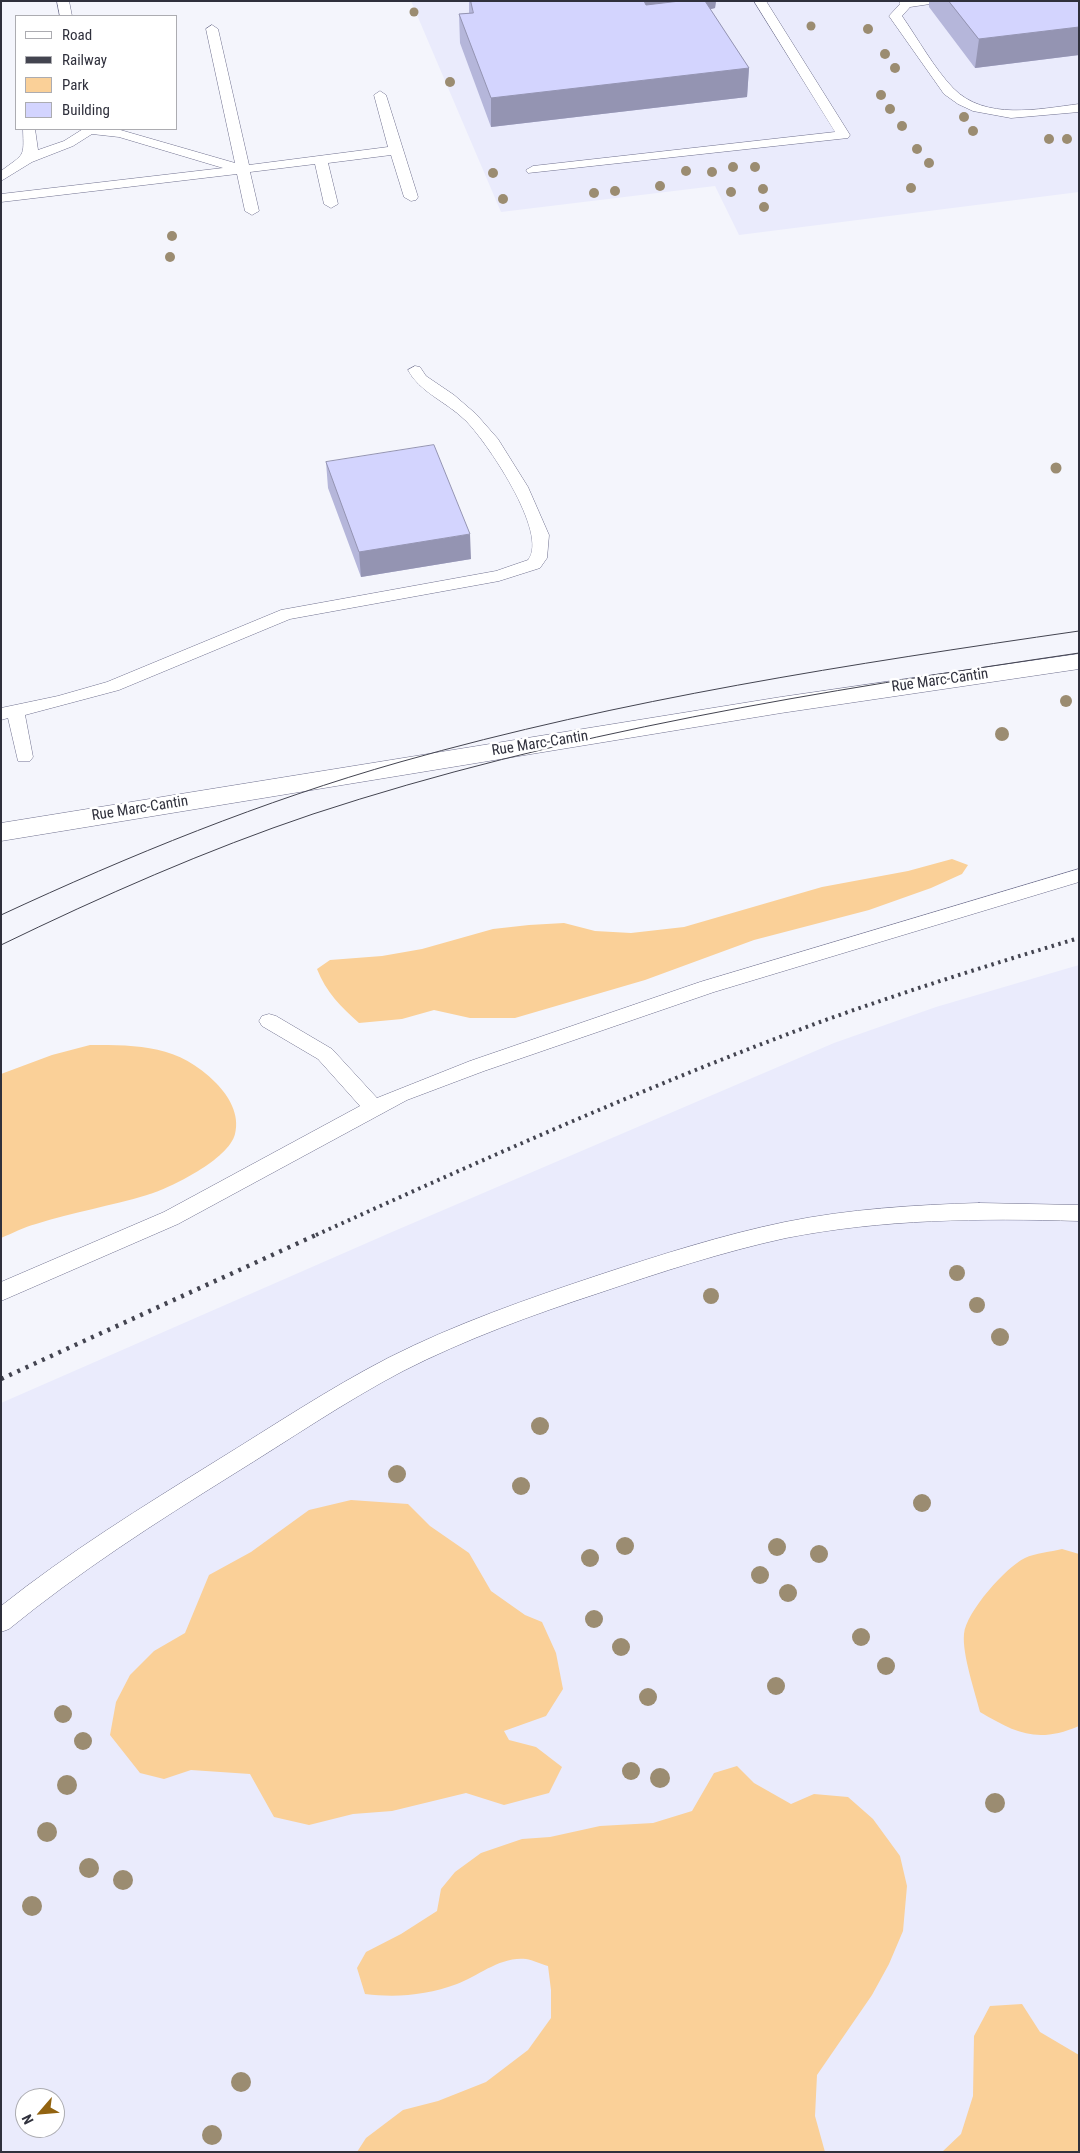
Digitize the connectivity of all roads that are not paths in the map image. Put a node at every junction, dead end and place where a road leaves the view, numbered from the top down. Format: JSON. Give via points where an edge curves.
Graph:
{"nodes":[{"id":1,"x":63,"y":1,"type":"edge"},
{"id":2,"x":760,"y":1,"type":"edge"},
{"id":3,"x":926,"y":1,"type":"edge"},
{"id":4,"x":906,"y":2,"type":"edge"},
{"id":5,"x":66,"y":15,"type":"edge"},
{"id":6,"x":212,"y":29,"type":"dead end"},
{"id":7,"x":380,"y":95,"type":"dead end"},
{"id":8,"x":1079,"y":108,"type":"edge"},
{"id":9,"x":29,"y":130,"type":"edge"},
{"id":10,"x":88,"y":130,"type":"edge"},
{"id":11,"x":98,"y":130,"type":"edge"},
{"id":12,"x":396,"y":150,"type":"junction"},
{"id":13,"x":27,"y":159,"type":"junction"},
{"id":14,"x":320,"y":159,"type":"junction"},
{"id":15,"x":244,"y":170,"type":"junction"},
{"id":16,"x":533,"y":170,"type":"dead end"},
{"id":17,"x":1,"y":176,"type":"edge"},
{"id":18,"x":411,"y":197,"type":"dead end"},
{"id":19,"x":1,"y":198,"type":"edge"},
{"id":20,"x":331,"y":204,"type":"dead end"},
{"id":21,"x":252,"y":211,"type":"dead end"},
{"id":22,"x":415,"y":370,"type":"dead end"},
{"id":23,"x":1079,"y":661,"type":"edge"},
{"id":24,"x":8,"y":713,"type":"edge"},
{"id":25,"x":24,"y":757,"type":"dead end"},
{"id":26,"x":1,"y":832,"type":"edge"},
{"id":27,"x":1079,"y":875,"type":"edge"},
{"id":28,"x":269,"y":1021,"type":"dead end"},
{"id":29,"x":374,"y":1108,"type":"junction"},
{"id":30,"x":1079,"y":1214,"type":"edge"},
{"id":31,"x":1,"y":1292,"type":"edge"},
{"id":32,"x":1,"y":1621,"type":"edge"}],
"edges":[{"from":1,"to":5,"type":"lane"},
{"from":2,"to":16,"type":"lane","via":[[843,135]]},
{"from":3,"to":4,"type":"lane"},
{"from":4,"to":8,"type":"lane","via":[[895,16],[949,91],[960,100],[1008,113]]},
{"from":6,"to":15,"type":"lane"},
{"from":7,"to":12,"type":"lane"},
{"from":9,"to":13,"type":"lane","via":[[31,150]]},
{"from":10,"to":13,"type":"lane","via":[[66,145]]},
{"from":11,"to":15,"type":"lane","via":[[120,133]]},
{"from":12,"to":14,"type":"lane"},
{"from":12,"to":18,"type":"lane"},
{"from":13,"to":17,"type":"lane"},
{"from":14,"to":15,"type":"lane"},
{"from":14,"to":20,"type":"lane"},
{"from":15,"to":19,"type":"lane"},
{"from":15,"to":21,"type":"lane"},
{"from":22,"to":24,"type":"lane","via":[[420,378],[471,416],[493,442],[520,487],[541,534],[539,558],[534,564],[499,576],[287,614],[114,686]]},
{"from":23,"to":26,"type":"street","name":"Rue Marc-Cantin","via":[[781,705]]},
{"from":24,"to":25,"type":"lane"},
{"from":27,"to":29,"type":"lane","via":[[635,1010],[477,1066]]},
{"from":28,"to":29,"type":"lane","via":[[325,1054]]},
{"from":29,"to":31,"type":"lane","via":[[172,1218]]},
{"from":30,"to":32,"type":"lane","via":[[921,1213],[811,1226],[701,1251],[505,1316],[392,1367],[302,1419],[134,1523],[46,1584]]}]}
